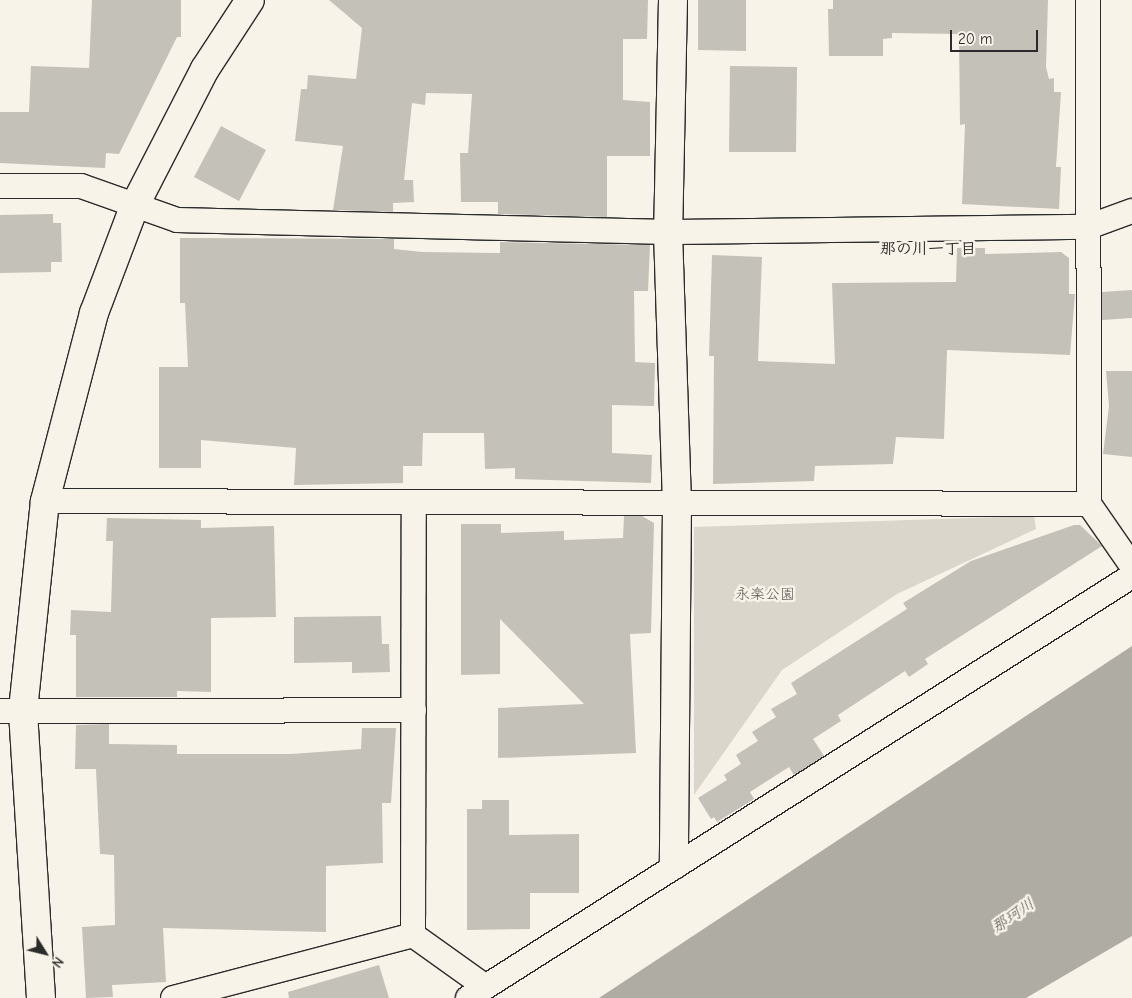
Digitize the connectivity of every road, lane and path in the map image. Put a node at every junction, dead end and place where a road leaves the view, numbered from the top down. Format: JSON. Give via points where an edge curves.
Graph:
{"nodes":[{"id":1,"x":250,"y":0,"type":"edge"},
{"id":2,"x":673,"y":0,"type":"edge"},
{"id":3,"x":1088,"y":0,"type":"edge"},
{"id":4,"x":0,"y":186,"type":"edge"},
{"id":5,"x":134,"y":207,"type":"junction"},
{"id":6,"x":1132,"y":211,"type":"edge"},
{"id":7,"x":1088,"y":227,"type":"junction"},
{"id":8,"x":668,"y":232,"type":"junction"},
{"id":9,"x":46,"y":501,"type":"junction"},
{"id":10,"x":677,"y":502,"type":"junction"},
{"id":11,"x":414,"y":504,"type":"junction"},
{"id":12,"x":1089,"y":504,"type":"junction"},
{"id":13,"x":1132,"y":566,"type":"edge"},
{"id":14,"x":1132,"y":576,"type":"edge"},
{"id":15,"x":11,"y":710,"type":"edge"},
{"id":16,"x":414,"y":710,"type":"junction"},
{"id":17,"x":674,"y":866,"type":"junction"},
{"id":18,"x":413,"y":935,"type":"junction"},
{"id":19,"x":476,"y":991,"type":"edge"},
{"id":20,"x":41,"y":998,"type":"edge"},
{"id":21,"x":173,"y":998,"type":"edge"}],
"edges":[{"from":1,"to":5,"type":"street","via":[[206,69]]},
{"from":2,"to":8,"type":"street"},
{"from":3,"to":7,"type":"street"},
{"from":4,"to":5,"type":"street","via":[[81,186]]},
{"from":5,"to":8,"type":"street","via":[[177,220]]},
{"from":5,"to":9,"type":"street","via":[[94,313]]},
{"from":6,"to":7,"type":"street"},
{"from":7,"to":8,"type":"street"},
{"from":7,"to":12,"type":"street"},
{"from":8,"to":10,"type":"street"},
{"from":9,"to":11,"type":"street"},
{"from":9,"to":15,"type":"street"},
{"from":10,"to":11,"type":"street"},
{"from":10,"to":12,"type":"street"},
{"from":10,"to":17,"type":"street"},
{"from":11,"to":16,"type":"street"},
{"from":12,"to":13,"type":"street"},
{"from":14,"to":17,"type":"street"},
{"from":15,"to":16,"type":"street"},
{"from":15,"to":20,"type":"street"},
{"from":16,"to":18,"type":"street"},
{"from":17,"to":19,"type":"street"},
{"from":18,"to":19,"type":"street"},
{"from":18,"to":21,"type":"street"}]}
